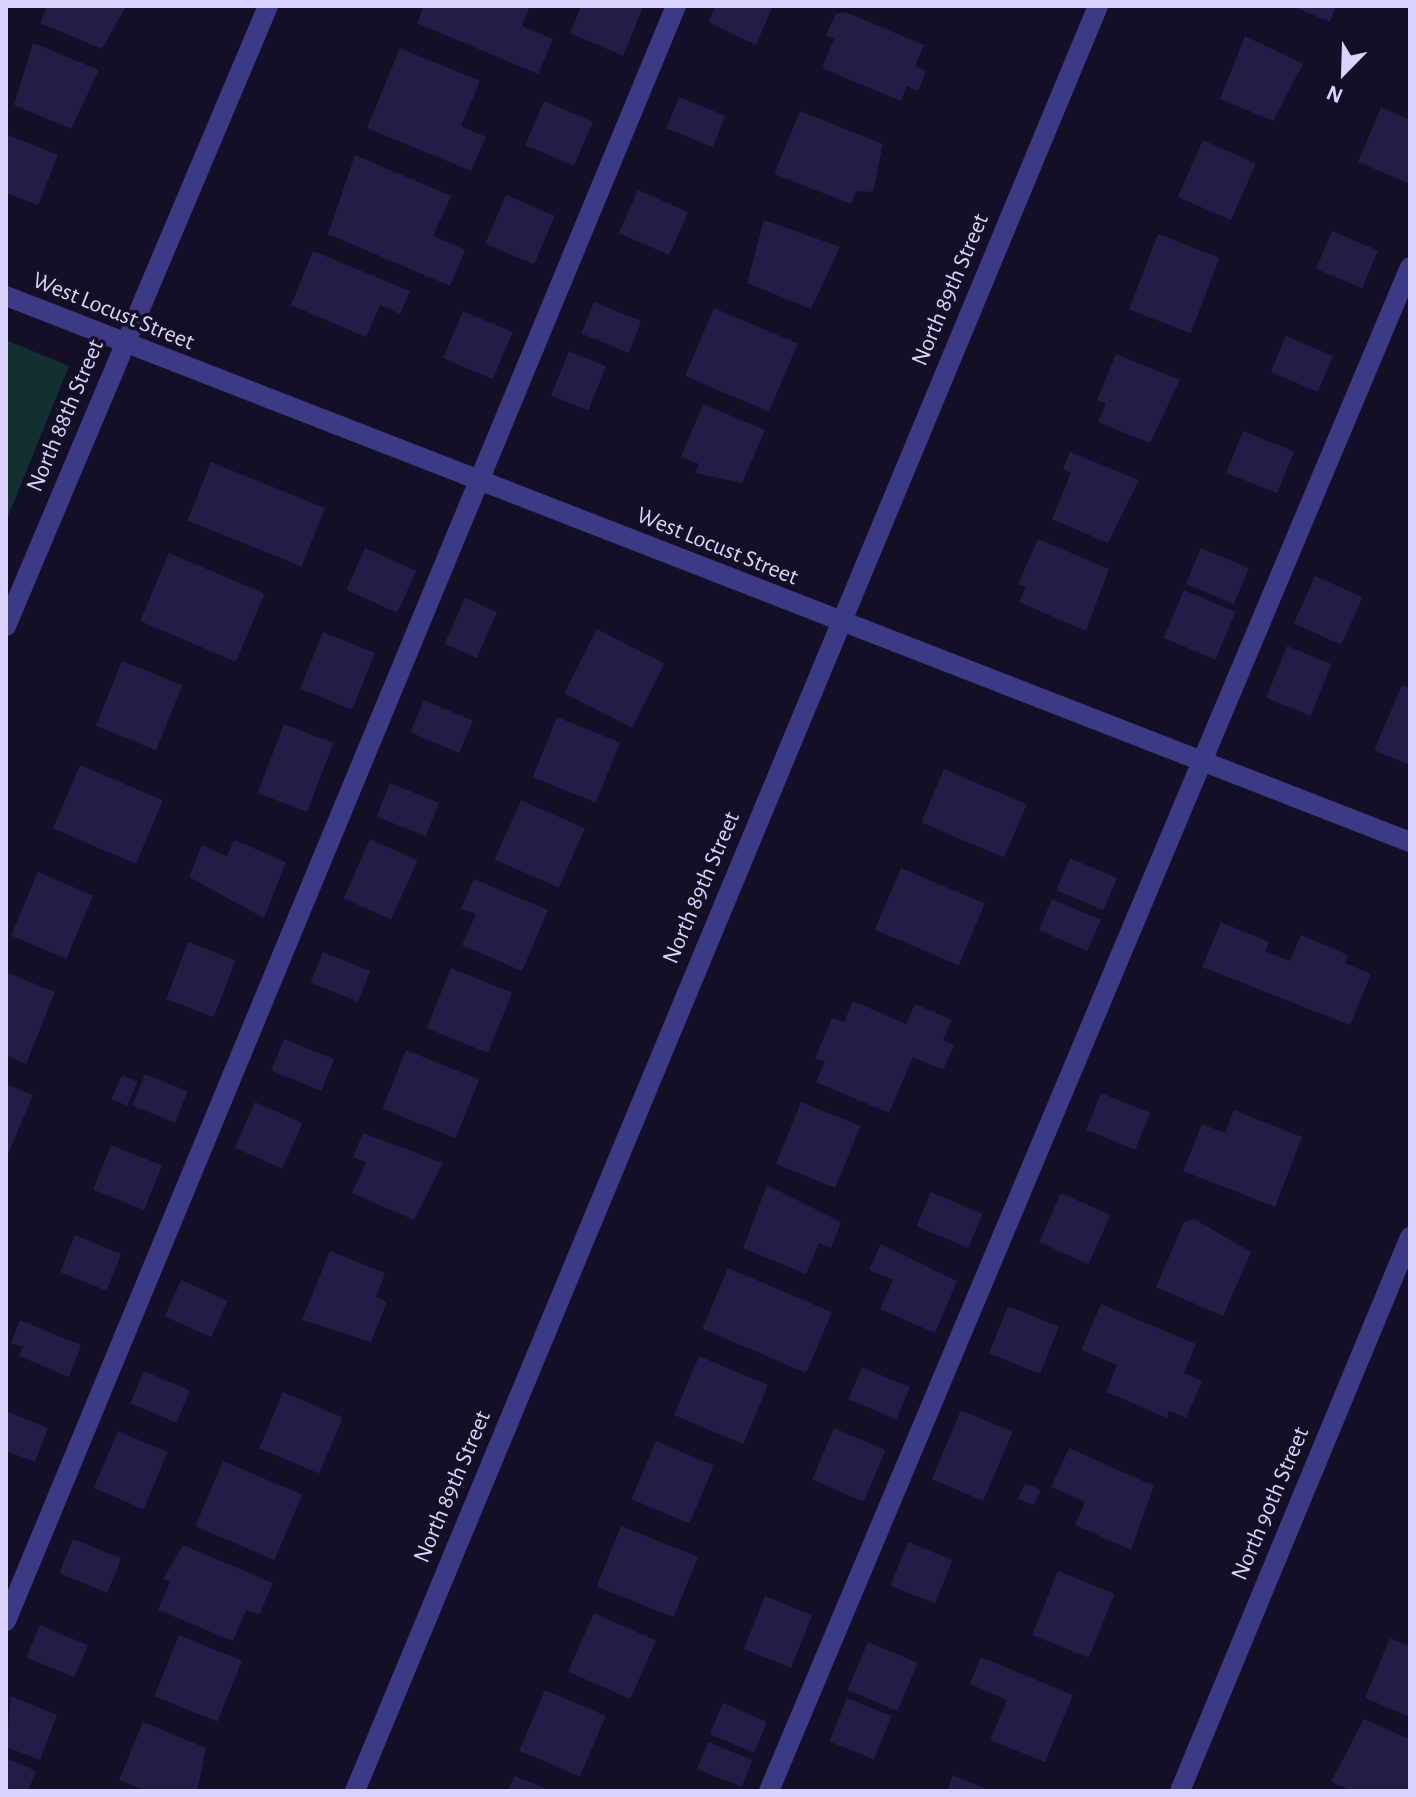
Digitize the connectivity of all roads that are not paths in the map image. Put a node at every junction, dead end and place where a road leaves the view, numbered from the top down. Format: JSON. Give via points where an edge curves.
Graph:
{"nodes":[{"id":1,"x":268,"y":6,"type":"edge"},
{"id":2,"x":676,"y":6,"type":"edge"},
{"id":3,"x":1098,"y":6,"type":"edge"},
{"id":4,"x":1410,"y":267,"type":"edge"},
{"id":5,"x":6,"y":296,"type":"edge"},
{"id":6,"x":124,"y":345,"type":"junction"},
{"id":7,"x":479,"y":481,"type":"junction"},
{"id":8,"x":840,"y":624,"type":"junction"},
{"id":9,"x":6,"y":626,"type":"edge"},
{"id":10,"x":1201,"y":758,"type":"junction"},
{"id":11,"x":1410,"y":842,"type":"edge"},
{"id":12,"x":1410,"y":1237,"type":"edge"},
{"id":13,"x":6,"y":1621,"type":"edge"},
{"id":14,"x":355,"y":1791,"type":"edge"},
{"id":15,"x":769,"y":1791,"type":"edge"},
{"id":16,"x":1180,"y":1791,"type":"edge"}],
"edges":[{"from":1,"to":6,"type":"street","name":"North 88th Street"},
{"from":2,"to":7,"type":"street"},
{"from":3,"to":8,"type":"street","name":"North 89th Street"},
{"from":4,"to":10,"type":"street"},
{"from":5,"to":6,"type":"street","name":"West Locust Street"},
{"from":6,"to":7,"type":"street","name":"West Locust Street"},
{"from":6,"to":9,"type":"street","name":"North 88th Street"},
{"from":7,"to":8,"type":"street","name":"West Locust Street"},
{"from":7,"to":13,"type":"street"},
{"from":8,"to":10,"type":"street","name":"West Locust Street"},
{"from":8,"to":14,"type":"street","name":"North 89th Street"},
{"from":10,"to":11,"type":"street","name":"West Locust Street"},
{"from":10,"to":15,"type":"street"},
{"from":12,"to":16,"type":"street","name":"North 90th Street"}]}
